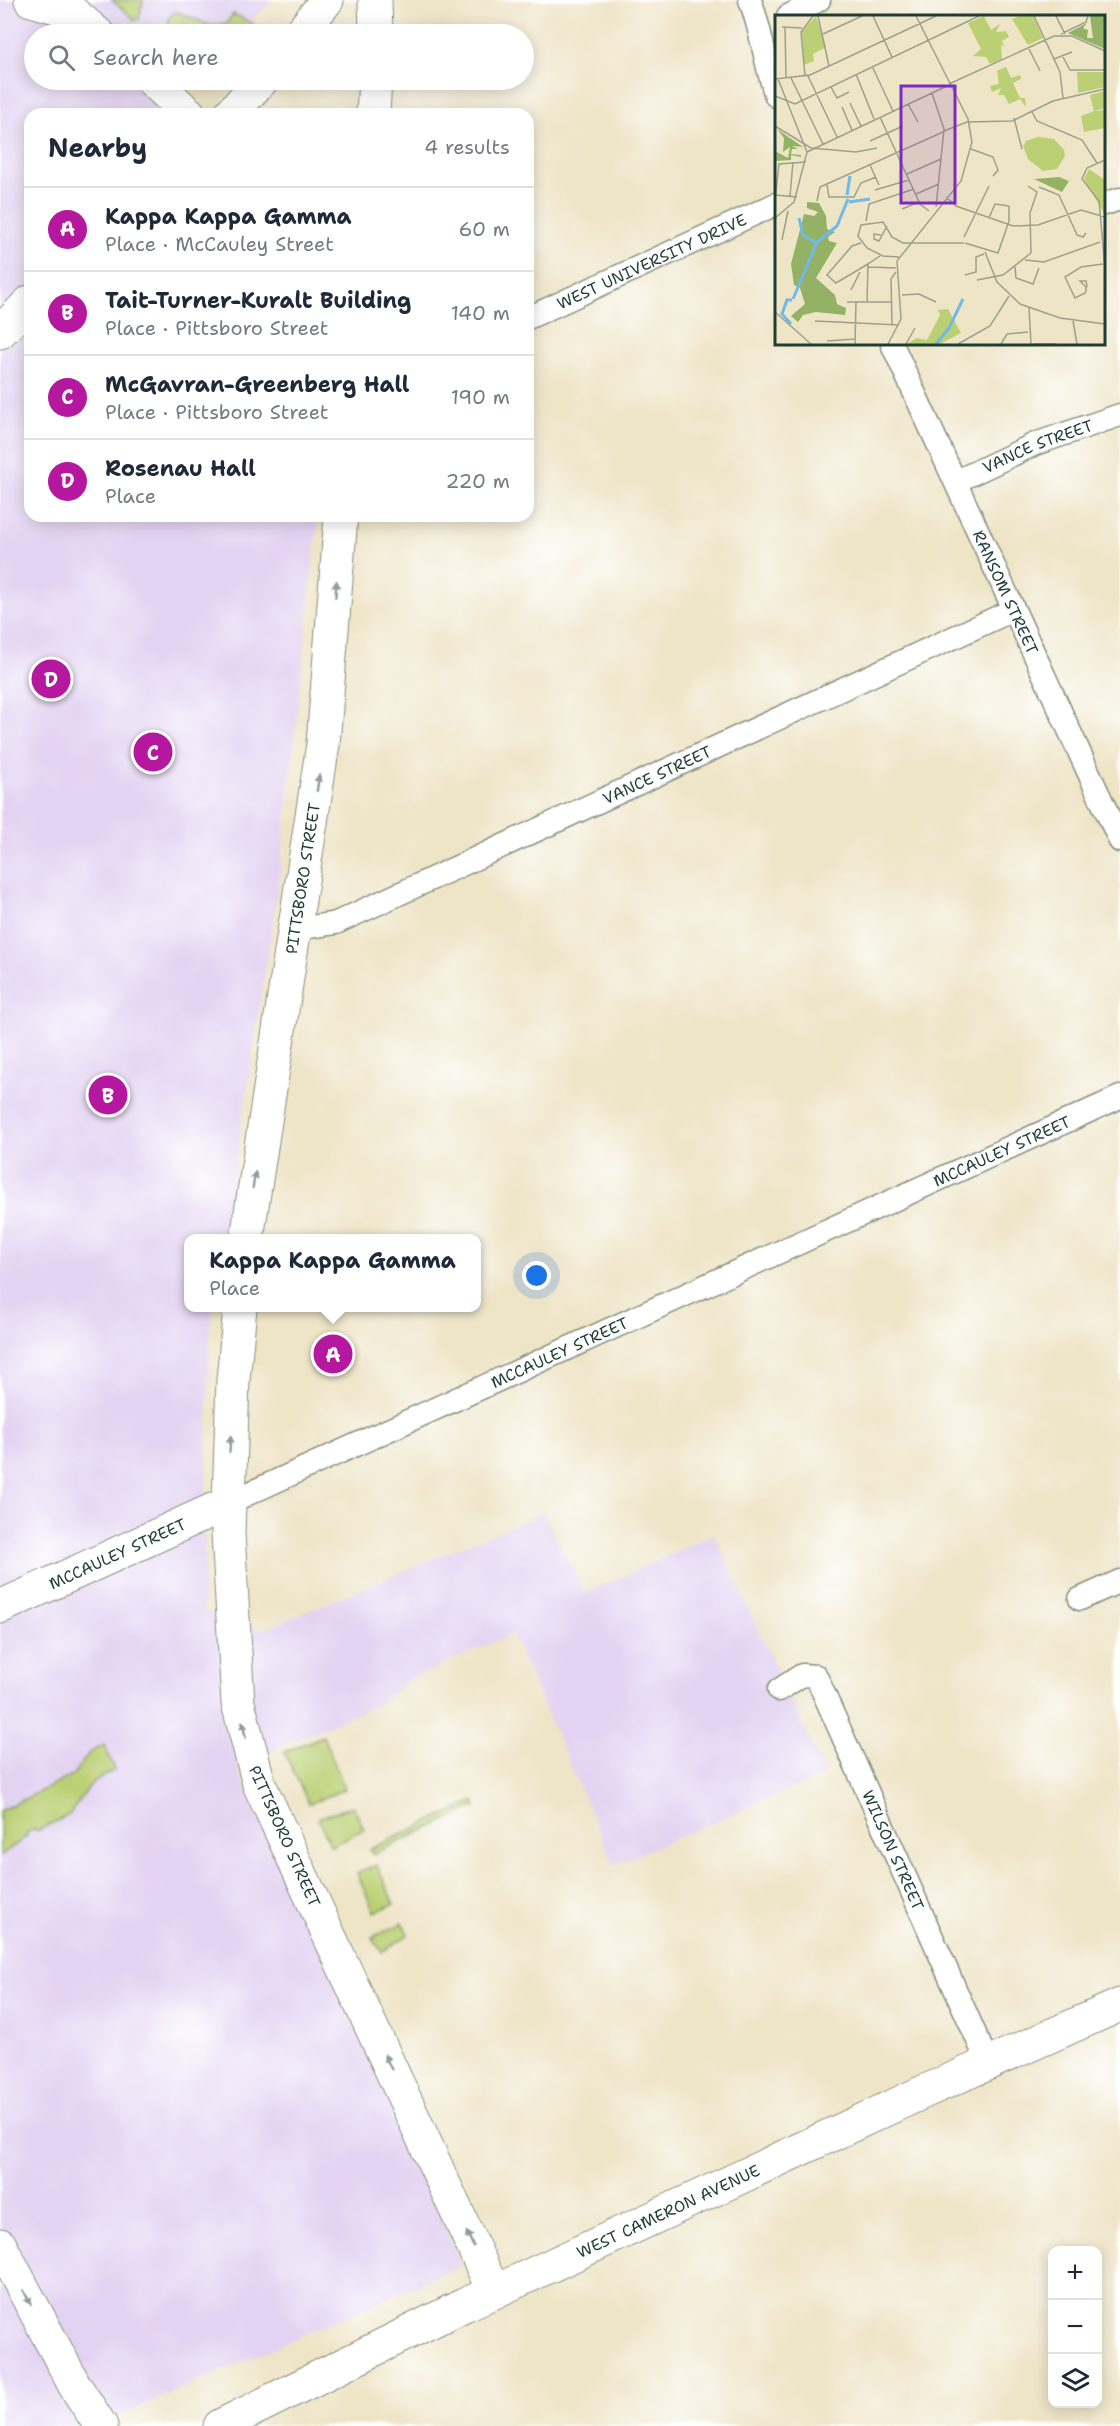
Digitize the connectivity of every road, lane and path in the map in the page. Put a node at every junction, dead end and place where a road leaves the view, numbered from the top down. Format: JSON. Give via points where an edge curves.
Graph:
{"nodes":[{"id":1,"x":31,"y":0,"type":"edge"},
{"id":2,"x":327,"y":0,"type":"edge"},
{"id":3,"x":375,"y":0,"type":"edge"},
{"id":4,"x":750,"y":0,"type":"edge"},
{"id":5,"x":819,"y":0,"type":"edge"},
{"id":6,"x":62,"y":5,"type":"edge"},
{"id":7,"x":790,"y":15,"type":"edge"},
{"id":8,"x":86,"y":24,"type":"edge"},
{"id":9,"x":308,"y":24,"type":"edge"},
{"id":10,"x":376,"y":24,"type":"edge"},
{"id":11,"x":769,"y":27,"type":"edge"},
{"id":12,"x":163,"y":90,"type":"edge"},
{"id":13,"x":253,"y":90,"type":"edge"},
{"id":14,"x":374,"y":90,"type":"edge"},
{"id":15,"x":775,"y":90,"type":"edge"},
{"id":16,"x":182,"y":108,"type":"edge"},
{"id":17,"x":236,"y":108,"type":"edge"},
{"id":18,"x":373,"y":108,"type":"edge"},
{"id":19,"x":1120,"y":199,"type":"edge"},
{"id":20,"x":1105,"y":204,"type":"edge"},
{"id":21,"x":775,"y":205,"type":"edge"},
{"id":22,"x":24,"y":308,"type":"edge"},
{"id":23,"x":534,"y":315,"type":"edge"},
{"id":24,"x":0,"y":332,"type":"edge"},
{"id":25,"x":892,"y":345,"type":"edge"},
{"id":26,"x":1120,"y":415,"type":"edge"},
{"id":27,"x":957,"y":481,"type":"junction"},
{"id":28,"x":341,"y":522,"type":"edge"},
{"id":29,"x":1013,"y":610,"type":"junction"},
{"id":30,"x":1120,"y":841,"type":"edge"},
{"id":31,"x":297,"y":929,"type":"junction"},
{"id":32,"x":1120,"y":1097,"type":"edge"},
{"id":33,"x":248,"y":1234,"type":"edge"},
{"id":34,"x":240,"y":1312,"type":"edge"},
{"id":35,"x":228,"y":1503,"type":"junction"},
{"id":36,"x":1120,"y":1581,"type":"edge"},
{"id":37,"x":1080,"y":1599,"type":"dead end"},
{"id":38,"x":0,"y":1607,"type":"edge"},
{"id":39,"x":779,"y":1690,"type":"dead end"},
{"id":40,"x":1120,"y":2005,"type":"edge"},
{"id":41,"x":988,"y":2063,"type":"junction"},
{"id":42,"x":0,"y":2245,"type":"edge"},
{"id":43,"x":494,"y":2292,"type":"junction"},
{"id":44,"x":101,"y":2426,"type":"edge"},
{"id":45,"x":220,"y":2426,"type":"edge"}],
"edges":[{"from":1,"to":6,"type":"main road"},
{"from":2,"to":9,"type":"main road"},
{"from":3,"to":10,"type":"main road"},
{"from":4,"to":11,"type":"street"},
{"from":5,"to":7,"type":"street"},
{"from":6,"to":8,"type":"main road"},
{"from":11,"to":15,"type":"street","via":[[765,60]]},
{"from":12,"to":16,"type":"main road"},
{"from":13,"to":17,"type":"main road"},
{"from":14,"to":18,"type":"main road"},
{"from":19,"to":20,"type":"street"},
{"from":21,"to":23,"type":"street","name":"WEST UNIVERSITY DRIVE"},
{"from":22,"to":24,"type":"main road"},
{"from":25,"to":27,"type":"street","name":"RANSOM STREET"},
{"from":26,"to":27,"type":"street","name":"VANCE STREET","via":[[1035,444]]},
{"from":27,"to":29,"type":"street","name":"RANSOM STREET"},
{"from":31,"to":28,"type":"main road","name":"PITTSBORO STREET","one_way":true,"via":[[323,744]]},
{"from":29,"to":30,"type":"street","name":"RANSOM STREET"},
{"from":29,"to":31,"type":"street","name":"VANCE STREET","via":[[336,923]]},
{"from":33,"to":31,"type":"main road","name":"PITTSBORO STREET","one_way":true},
{"from":32,"to":35,"type":"street","name":"MCCAULEY STREET"},
{"from":35,"to":34,"type":"main road","name":"PITTSBORO STREET","one_way":true},
{"from":35,"to":38,"type":"main road","name":"MCCAULEY STREET"},
{"from":43,"to":35,"type":"main road","name":"PITTSBORO STREET","one_way":true,"via":[[259,1784],[238,1703]]},
{"from":36,"to":37,"type":"street"},
{"from":39,"to":41,"type":"street","name":"WILSON STREET","via":[[802,1675],[816,1676]]},
{"from":40,"to":41,"type":"main road","name":"WEST CAMERON AVENUE"},
{"from":41,"to":43,"type":"main road","name":"WEST CAMERON AVENUE"},
{"from":42,"to":44,"type":"main road","one_way":true,"via":[[75,2386]]},
{"from":43,"to":45,"type":"main road","name":"WEST CAMERON AVENUE"}]}
